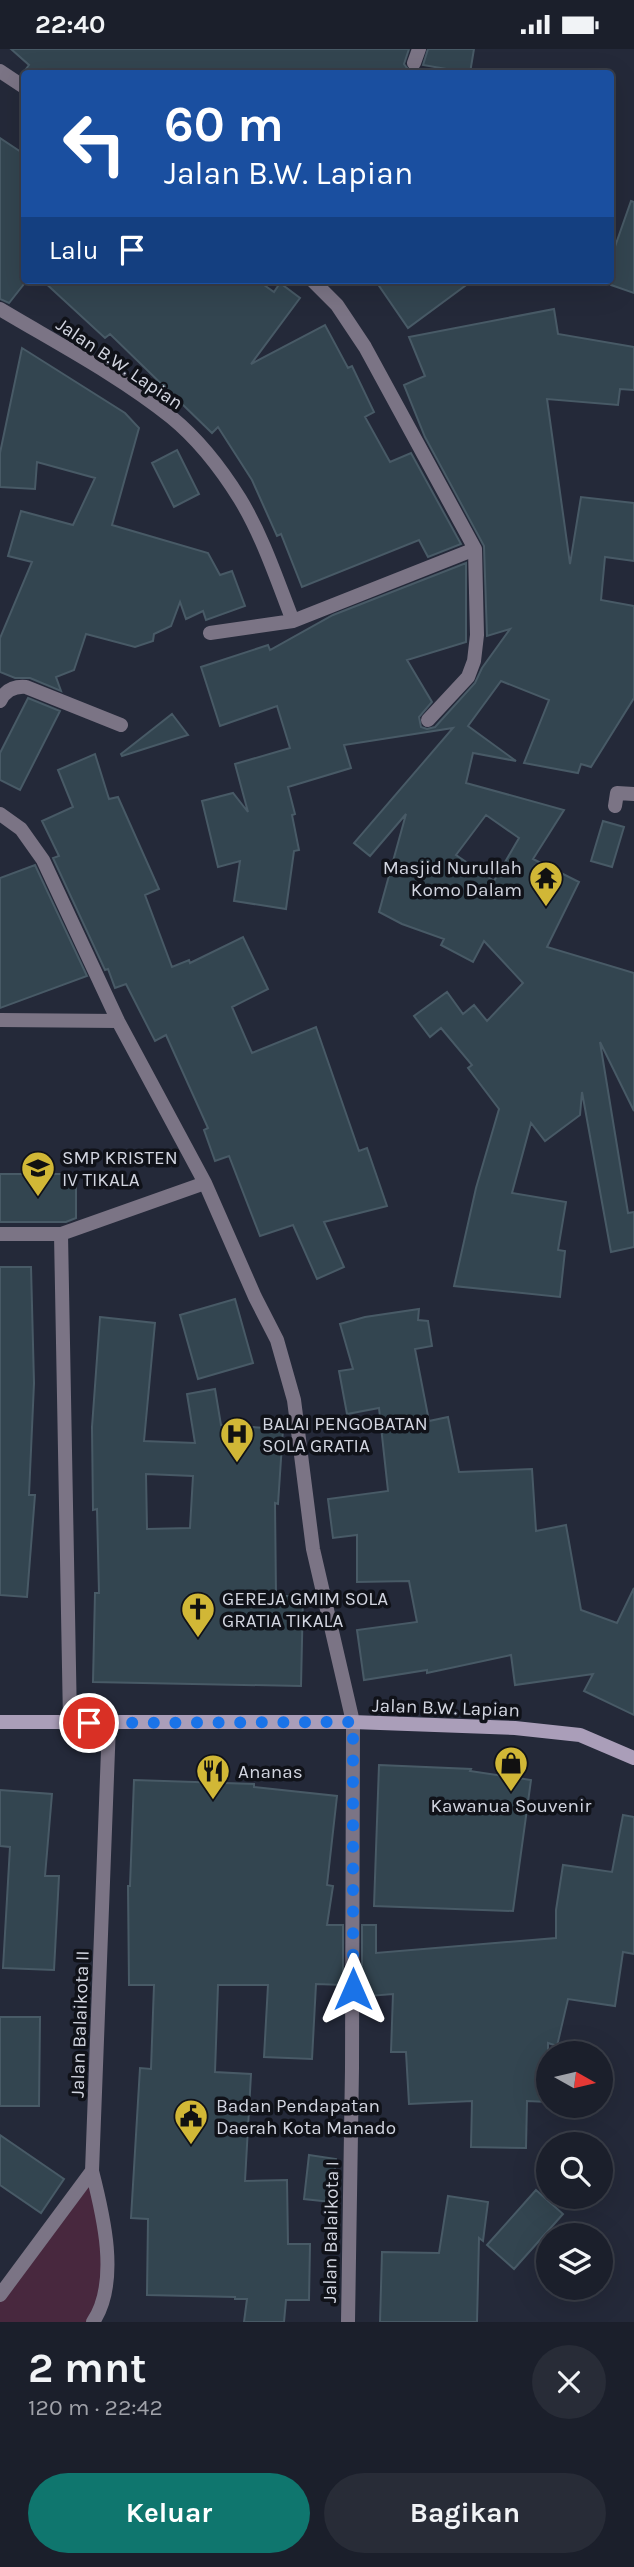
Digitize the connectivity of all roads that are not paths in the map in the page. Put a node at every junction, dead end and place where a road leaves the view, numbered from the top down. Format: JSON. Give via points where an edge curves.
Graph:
{"nodes":[{"id":1,"x":2,"y":75,"type":"edge"},
{"id":2,"x":21,"y":85,"type":"edge"},
{"id":3,"x":316,"y":284,"type":"edge"},
{"id":4,"x":0,"y":309,"type":"edge"},
{"id":5,"x":475,"y":549,"type":"junction"},
{"id":6,"x":293,"y":621,"type":"junction"},
{"id":7,"x":210,"y":633,"type":"dead end"},
{"id":8,"x":0,"y":701,"type":"edge"},
{"id":9,"x":428,"y":720,"type":"dead end"},
{"id":10,"x":121,"y":725,"type":"dead end"},
{"id":11,"x":634,"y":794,"type":"edge"},
{"id":12,"x":615,"y":806,"type":"dead end"},
{"id":13,"x":0,"y":814,"type":"edge"},
{"id":14,"x":0,"y":1020,"type":"edge"},
{"id":15,"x":118,"y":1021,"type":"junction"},
{"id":16,"x":205,"y":1183,"type":"junction"},
{"id":17,"x":0,"y":1234,"type":"edge"},
{"id":18,"x":61,"y":1234,"type":"junction"},
{"id":19,"x":70,"y":1721,"type":"junction"},
{"id":20,"x":0,"y":1722,"type":"edge"},
{"id":21,"x":353,"y":1722,"type":"junction"},
{"id":22,"x":109,"y":1724,"type":"junction"},
{"id":23,"x":634,"y":1758,"type":"edge"},
{"id":24,"x":92,"y":2171,"type":"junction"},
{"id":25,"x":0,"y":2295,"type":"edge"},
{"id":26,"x":93,"y":2322,"type":"edge"},
{"id":27,"x":348,"y":2322,"type":"edge"}],
"edges":[{"from":1,"to":2,"type":"street"},
{"from":3,"to":5,"type":"street","via":[[337,305],[365,347]]},
{"from":4,"to":6,"type":"street","name":"Jalan B.W. Lapian","via":[[172,418],[201,448],[220,469],[260,538]]},
{"from":5,"to":6,"type":"street"},
{"from":5,"to":9,"type":"street","via":[[474,661],[468,677]]},
{"from":6,"to":7,"type":"street"},
{"from":8,"to":10,"type":"street","via":[[8,691],[26,687]]},
{"from":11,"to":12,"type":"street","via":[[617,793]]},
{"from":13,"to":15,"type":"street","name":"Jalan Balaikota I","via":[[21,829],[43,860]]},
{"from":14,"to":15,"type":"street"},
{"from":15,"to":16,"type":"street","name":"Jalan Balaikota I"},
{"from":16,"to":18,"type":"street"},
{"from":16,"to":21,"type":"street","name":"Jalan Balaikota I","via":[[277,1340],[294,1400],[313,1549]]},
{"from":17,"to":18,"type":"street"},
{"from":18,"to":19,"type":"street"},
{"from":19,"to":20,"type":"street","name":"Jalan B.W. Lapian"},
{"from":19,"to":22,"type":"street","name":"Jalan B.W. Lapian"},
{"from":21,"to":22,"type":"street","name":"Jalan B.W. Lapian"},
{"from":21,"to":23,"type":"street","name":"Jalan B.W. Lapian","via":[[580,1735]]},
{"from":21,"to":27,"type":"street","name":"Jalan Balaikota I"},
{"from":22,"to":24,"type":"street","name":"Jalan Balaikota II"},
{"from":24,"to":25,"type":"street"},
{"from":24,"to":26,"type":"street","name":"Jalan Balaikota II","via":[[104,2217],[106,2274]]}]}
